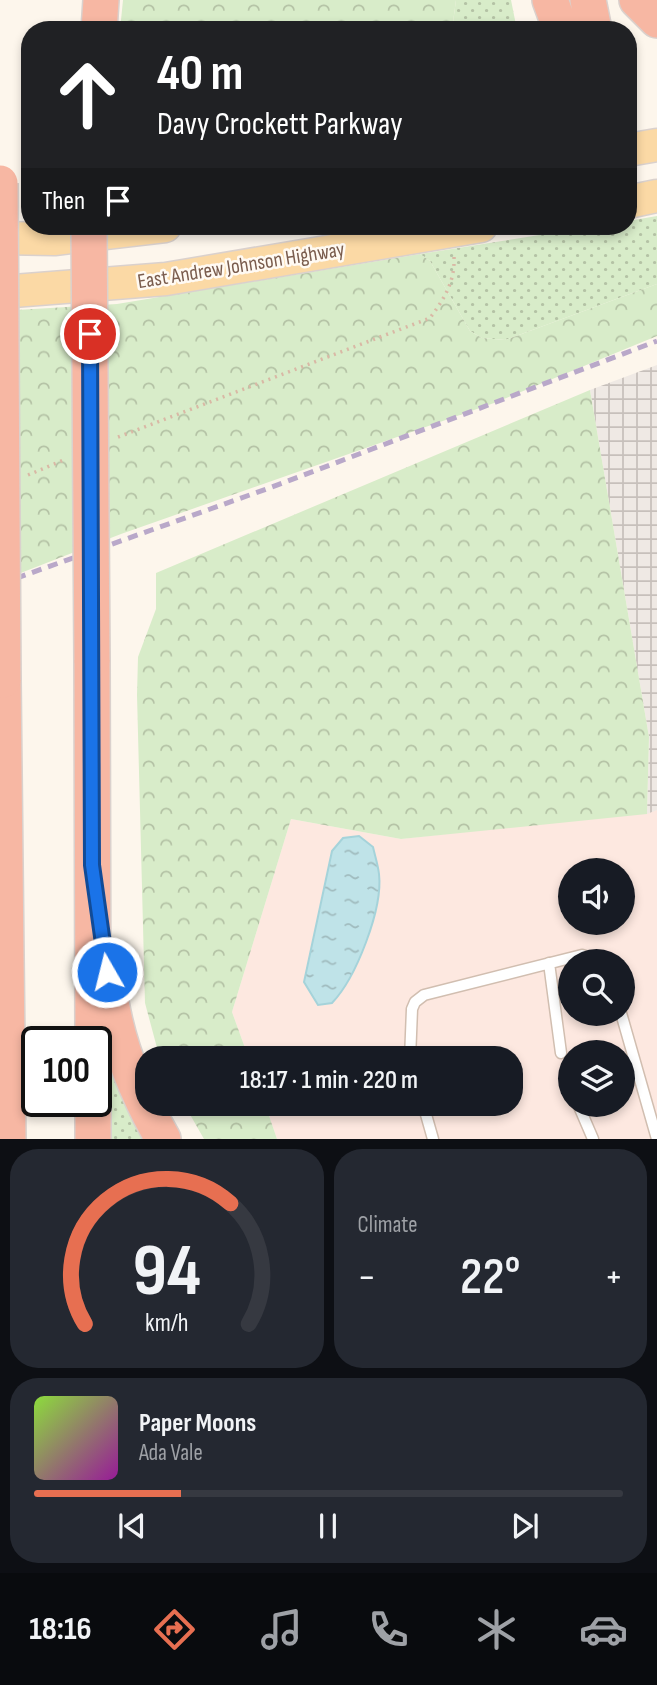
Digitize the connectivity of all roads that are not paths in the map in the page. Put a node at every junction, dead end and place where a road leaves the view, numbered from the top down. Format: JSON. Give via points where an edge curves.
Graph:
{"nodes":[{"id":1,"x":85,"y":0,"type":"edge"},
{"id":2,"x":101,"y":0,"type":"edge"},
{"id":3,"x":541,"y":0,"type":"edge"},
{"id":4,"x":550,"y":0,"type":"edge"},
{"id":5,"x":588,"y":0,"type":"edge"},
{"id":6,"x":637,"y":0,"type":"edge"},
{"id":7,"x":657,"y":20,"type":"edge"},
{"id":8,"x":86,"y":21,"type":"edge"},
{"id":9,"x":100,"y":21,"type":"edge"},
{"id":10,"x":543,"y":21,"type":"edge"},
{"id":11,"x":558,"y":21,"type":"edge"},
{"id":12,"x":592,"y":21,"type":"edge"},
{"id":13,"x":657,"y":145,"type":"edge"},
{"id":14,"x":637,"y":148,"type":"edge"},
{"id":15,"x":0,"y":183,"type":"edge"},
{"id":16,"x":657,"y":196,"type":"edge"},
{"id":17,"x":637,"y":200,"type":"edge"},
{"id":18,"x":88,"y":235,"type":"edge"},
{"id":19,"x":89,"y":235,"type":"edge"},
{"id":20,"x":426,"y":235,"type":"edge"},
{"id":21,"x":0,"y":239,"type":"edge"},
{"id":22,"x":0,"y":292,"type":"edge"},
{"id":23,"x":92,"y":865,"type":"junction"},
{"id":24,"x":558,"y":961,"type":"edge"},
{"id":25,"x":549,"y":963,"type":"junction"},
{"id":26,"x":93,"y":1026,"type":"edge"},
{"id":27,"x":625,"y":1026,"type":"edge"},
{"id":28,"x":559,"y":1040,"type":"edge"},
{"id":29,"x":411,"y":1046,"type":"edge"},
{"id":30,"x":426,"y":1116,"type":"edge"},
{"id":31,"x":93,"y":1117,"type":"edge"},
{"id":32,"x":584,"y":1117,"type":"edge"},
{"id":33,"x":8,"y":1139,"type":"edge"},
{"id":34,"x":93,"y":1139,"type":"edge"},
{"id":35,"x":163,"y":1139,"type":"edge"},
{"id":36,"x":433,"y":1139,"type":"edge"},
{"id":37,"x":593,"y":1139,"type":"edge"},
{"id":38,"x":657,"y":1139,"type":"edge"}],
"edges":[{"from":1,"to":8,"type":"highway"},
{"from":2,"to":9,"type":"highway"},
{"from":3,"to":10,"type":"highway"},
{"from":4,"to":11,"type":"highway"},
{"from":5,"to":12,"type":"highway"},
{"from":6,"to":7,"type":"highway"},
{"from":13,"to":14,"type":"main road"},
{"from":15,"to":33,"type":"highway","bridge":true},
{"from":16,"to":17,"type":"main road"},
{"from":18,"to":21,"type":"main road"},
{"from":19,"to":23,"type":"highway","bridge":true},
{"from":20,"to":22,"type":"main road","name":"East Andrew Johnson Highway","via":[[166,279]]},
{"from":23,"to":26,"type":"highway"},
{"from":23,"to":35,"type":"highway","via":[[114,1026],[143,1104]]},
{"from":24,"to":25,"type":"lane"},
{"from":25,"to":28,"type":"lane"},
{"from":25,"to":29,"type":"lane","via":[[424,995],[412,1009]]},
{"from":27,"to":38,"type":"lane"},
{"from":30,"to":36,"type":"lane"},
{"from":31,"to":34,"type":"highway"},
{"from":32,"to":37,"type":"lane"}]}
